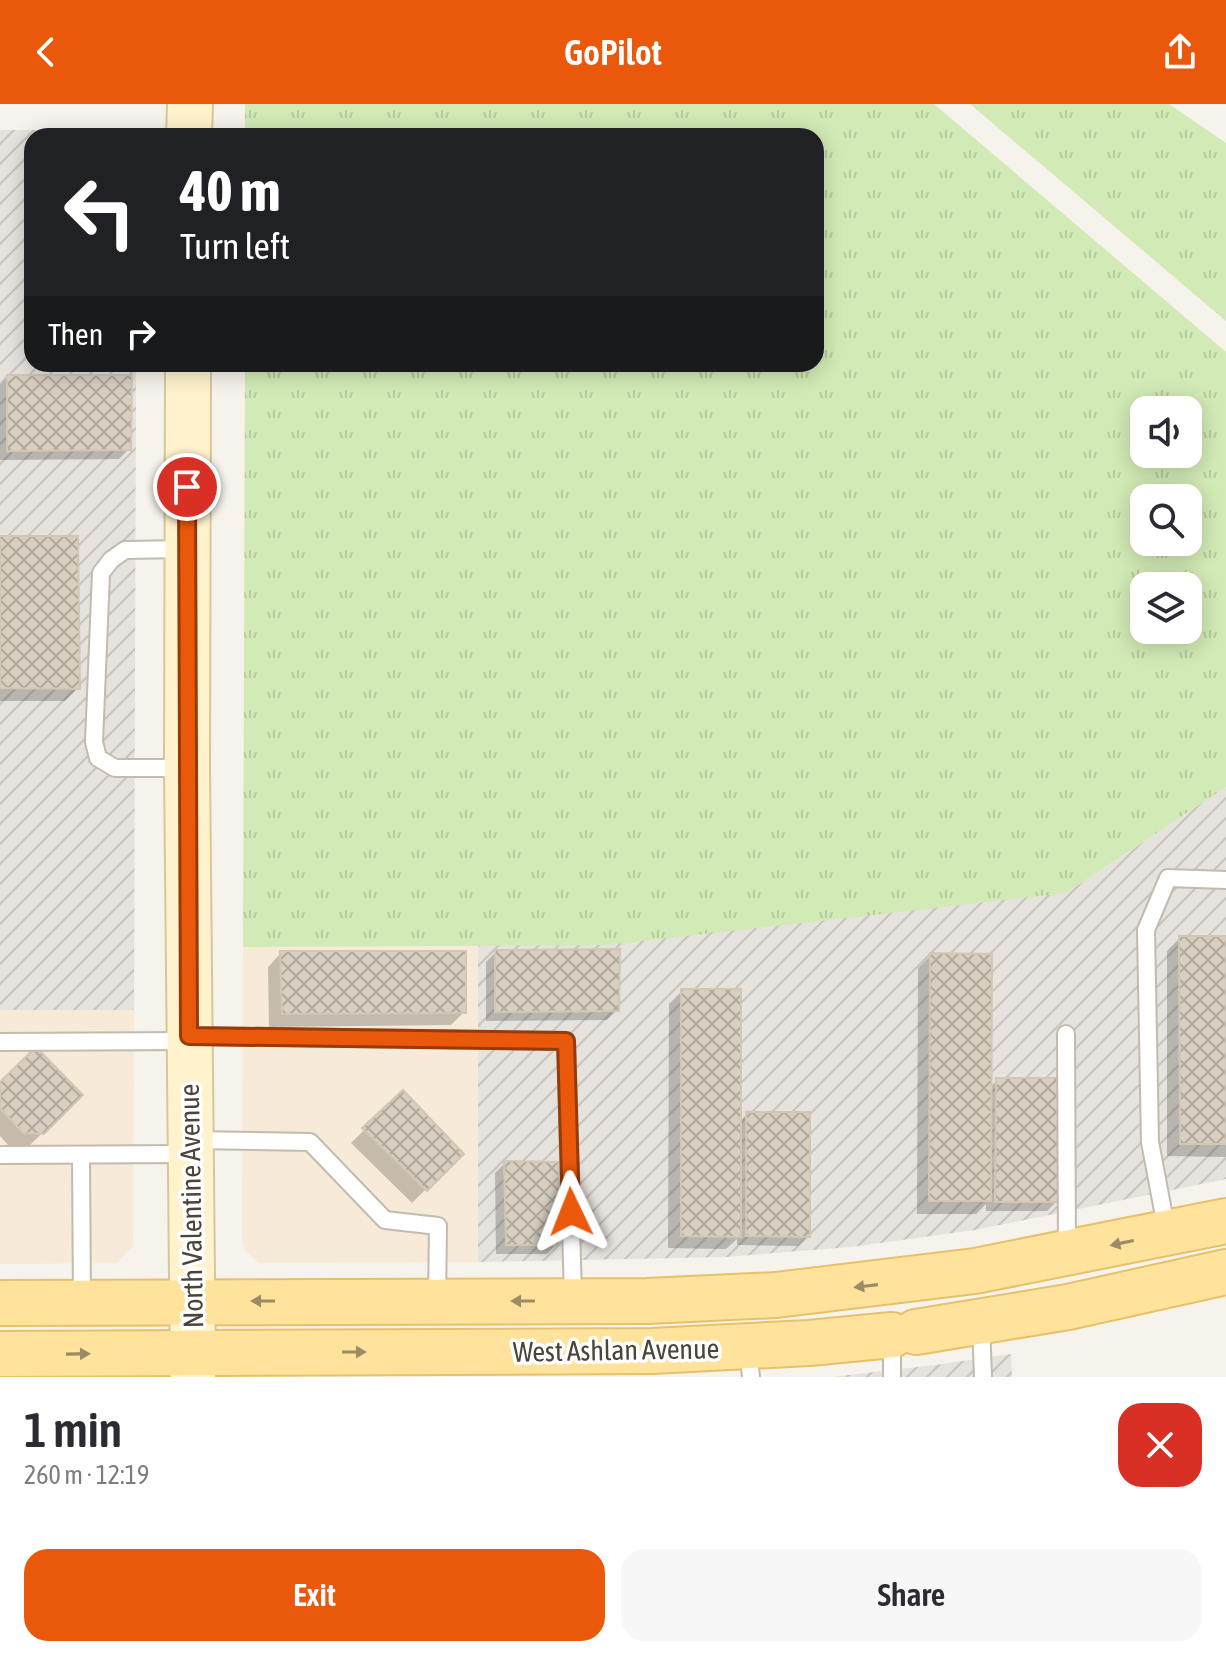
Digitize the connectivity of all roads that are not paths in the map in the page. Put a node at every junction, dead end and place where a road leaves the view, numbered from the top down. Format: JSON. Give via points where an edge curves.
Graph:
{"nodes":[{"id":1,"x":190,"y":104,"type":"edge"},
{"id":2,"x":189,"y":128,"type":"edge"},
{"id":3,"x":188,"y":372,"type":"edge"},
{"id":4,"x":186,"y":549,"type":"junction"},
{"id":5,"x":187,"y":768,"type":"junction"},
{"id":6,"x":1226,"y":880,"type":"edge"},
{"id":7,"x":1066,"y":1034,"type":"dead end"},
{"id":8,"x":189,"y":1039,"type":"junction"},
{"id":9,"x":0,"y":1042,"type":"edge"},
{"id":10,"x":190,"y":1147,"type":"junction"},
{"id":11,"x":0,"y":1155,"type":"edge"},
{"id":12,"x":81,"y":1155,"type":"junction"},
{"id":13,"x":1226,"y":1221,"type":"edge"},
{"id":14,"x":1167,"y":1234,"type":"junction"},
{"id":15,"x":1067,"y":1254,"type":"junction"},
{"id":16,"x":1226,"y":1272,"type":"edge"},
{"id":17,"x":437,"y":1301,"type":"junction"},
{"id":18,"x":573,"y":1301,"type":"junction"},
{"id":19,"x":192,"y":1302,"type":"junction"},
{"id":20,"x":0,"y":1303,"type":"edge"},
{"id":21,"x":82,"y":1303,"type":"junction"},
{"id":22,"x":981,"y":1322,"type":"junction"},
{"id":23,"x":900,"y":1348,"type":"edge"},
{"id":24,"x":0,"y":1354,"type":"edge"},
{"id":25,"x":750,"y":1362,"type":"edge"},
{"id":26,"x":192,"y":1365,"type":"edge"},
{"id":27,"x":983,"y":1377,"type":"edge"}],
"edges":[{"from":1,"to":2,"type":"street"},
{"from":3,"to":4,"type":"street","name":"North Valentine Avenue"},
{"from":4,"to":5,"type":"street","name":"North Valentine Avenue"},
{"from":4,"to":5,"type":"lane","via":[[125,550],[101,573],[94,742],[98,758],[115,768]]},
{"from":5,"to":8,"type":"street","name":"North Valentine Avenue"},
{"from":6,"to":14,"type":"lane","via":[[1168,878],[1146,930],[1150,1142]]},
{"from":7,"to":15,"type":"lane"},
{"from":8,"to":9,"type":"lane"},
{"from":8,"to":10,"type":"street","name":"North Valentine Avenue"},
{"from":8,"to":18,"type":"lane","via":[[566,1041]]},
{"from":10,"to":12,"type":"lane"},
{"from":10,"to":17,"type":"lane","via":[[310,1142],[385,1220],[438,1226]]},
{"from":10,"to":19,"type":"street","name":"North Valentine Avenue"},
{"from":11,"to":12,"type":"lane"},
{"from":12,"to":21,"type":"lane"},
{"from":13,"to":14,"type":"main road","name":"West Ashlan Avenue"},
{"from":14,"to":15,"type":"main road","name":"West Ashlan Avenue","one_way":true},
{"from":15,"to":18,"type":"main road","name":"West Ashlan Avenue","one_way":true,"via":[[836,1289],[708,1299]]},
{"from":15,"to":23,"type":"main road","via":[[1038,1287]]},
{"from":16,"to":22,"type":"main road","name":"West Ashlan Avenue"},
{"from":18,"to":17,"type":"main road","name":"West Ashlan Avenue","one_way":true},
{"from":17,"to":19,"type":"main road","name":"West Ashlan Avenue","one_way":true},
{"from":19,"to":21,"type":"main road","name":"West Ashlan Avenue"},
{"from":19,"to":26,"type":"street","name":"North Valentine Avenue"},
{"from":20,"to":21,"type":"main road","name":"West Ashlan Avenue"},
{"from":22,"to":23,"type":"main road","name":"West Ashlan Avenue"},
{"from":22,"to":27,"type":"lane"},
{"from":23,"to":25,"type":"main road","name":"West Ashlan Avenue"},
{"from":24,"to":26,"type":"main road","name":"West Ashlan Avenue","one_way":true},
{"from":26,"to":25,"type":"main road","name":"West Ashlan Avenue","one_way":true,"via":[[525,1358]]}]}
